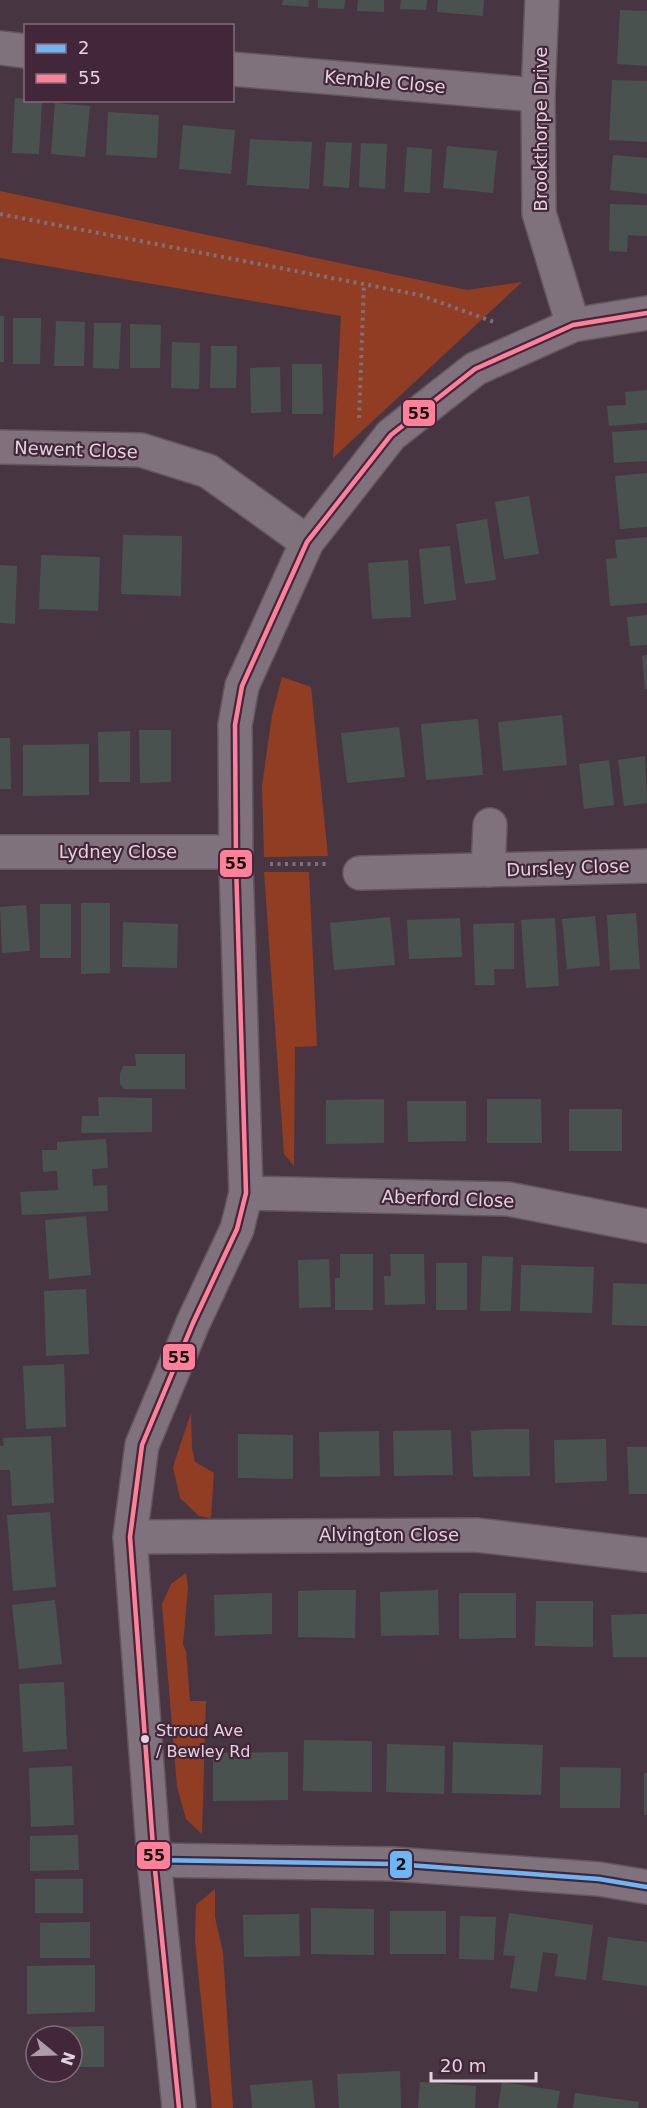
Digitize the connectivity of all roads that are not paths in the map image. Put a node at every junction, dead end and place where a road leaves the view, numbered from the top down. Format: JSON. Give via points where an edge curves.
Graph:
{"nodes":[{"id":1,"x":542,"y":0,"type":"edge"},
{"id":2,"x":0,"y":48,"type":"edge"},
{"id":3,"x":24,"y":51,"type":"edge"},
{"id":4,"x":234,"y":69,"type":"edge"},
{"id":5,"x":538,"y":95,"type":"junction"},
{"id":6,"x":647,"y":313,"type":"edge"},
{"id":7,"x":573,"y":325,"type":"junction"},
{"id":8,"x":0,"y":447,"type":"edge"},
{"id":9,"x":307,"y":542,"type":"junction"},
{"id":10,"x":490,"y":825,"type":"dead end"},
{"id":11,"x":0,"y":852,"type":"edge"},
{"id":12,"x":236,"y":858,"type":"junction"},
{"id":13,"x":647,"y":866,"type":"edge"},
{"id":14,"x":488,"y":870,"type":"junction"},
{"id":15,"x":360,"y":873,"type":"road end"},
{"id":16,"x":246,"y":1193,"type":"junction"},
{"id":17,"x":647,"y":1226,"type":"edge"},
{"id":18,"x":130,"y":1538,"type":"junction"},
{"id":19,"x":647,"y":1555,"type":"edge"},
{"id":20,"x":154,"y":1860,"type":"junction"},
{"id":21,"x":647,"y":1887,"type":"edge"},
{"id":22,"x":179,"y":2108,"type":"edge"}],
"edges":[{"from":1,"to":5,"type":"street","name":"Brookthorpe Drive"},
{"from":2,"to":3,"type":"street"},
{"from":4,"to":5,"type":"street","name":"Kemble Close"},
{"from":5,"to":7,"type":"street","name":"Brookthorpe Drive","via":[[539,213]]},
{"from":6,"to":7,"type":"street"},
{"from":7,"to":9,"type":"street","via":[[475,369],[391,435]]},
{"from":8,"to":9,"type":"street","name":"Newent Close","via":[[141,450],[208,471]]},
{"from":9,"to":12,"type":"street","via":[[242,686],[234,725]]},
{"from":10,"to":14,"type":"street","name":"Dursley Close"},
{"from":11,"to":12,"type":"street","name":"Lydney Close"},
{"from":12,"to":16,"type":"street"},
{"from":13,"to":14,"type":"street","name":"Dursley Close"},
{"from":14,"to":15,"type":"street","name":"Dursley Close"},
{"from":16,"to":17,"type":"street","name":"Aberford Close","via":[[508,1199]]},
{"from":16,"to":18,"type":"street","via":[[237,1229],[142,1445]]},
{"from":18,"to":19,"type":"street","name":"Alvington Close","via":[[476,1534]]},
{"from":18,"to":20,"type":"street"},
{"from":20,"to":21,"type":"street","via":[[394,1863],[599,1879]]},
{"from":20,"to":22,"type":"street"}]}
